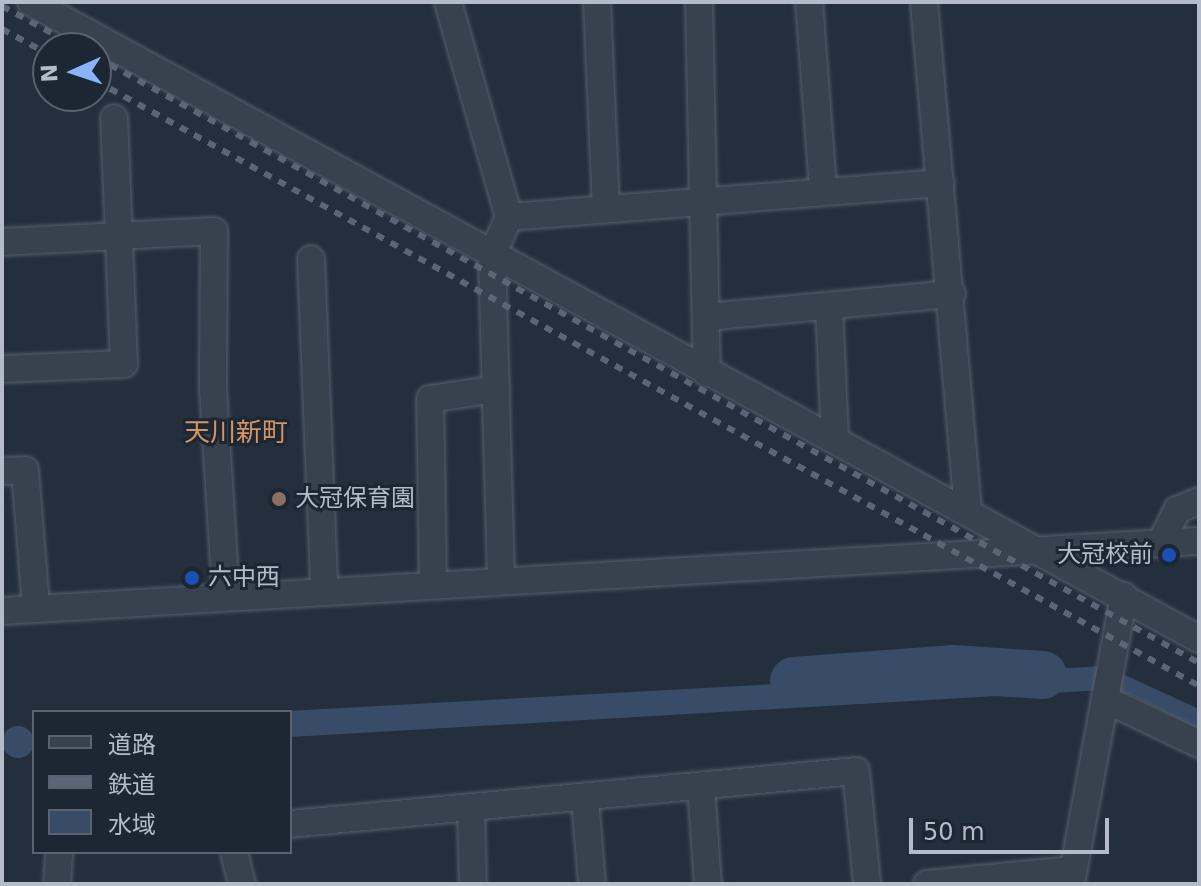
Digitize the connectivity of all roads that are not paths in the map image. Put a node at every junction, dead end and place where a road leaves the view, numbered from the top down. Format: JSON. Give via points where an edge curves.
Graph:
{"nodes":[{"id":1,"x":31,"y":2,"type":"edge"},
{"id":2,"x":448,"y":2,"type":"edge"},
{"id":3,"x":597,"y":2,"type":"edge"},
{"id":4,"x":699,"y":2,"type":"edge"},
{"id":5,"x":809,"y":2,"type":"edge"},
{"id":6,"x":924,"y":2,"type":"edge"},
{"id":7,"x":114,"y":118,"type":"dead end"},
{"id":8,"x":941,"y":183,"type":"junction"},
{"id":9,"x":823,"y":188,"type":"junction"},
{"id":10,"x":708,"y":197,"type":"junction"},
{"id":11,"x":606,"y":208,"type":"junction"},
{"id":12,"x":509,"y":217,"type":"junction"},
{"id":13,"x":119,"y":235,"type":"junction"},
{"id":14,"x":2,"y":242,"type":"edge"},
{"id":15,"x":492,"y":255,"type":"junction"},
{"id":16,"x":311,"y":259,"type":"dead end"},
{"id":17,"x":952,"y":294,"type":"junction"},
{"id":18,"x":829,"y":306,"type":"junction"},
{"id":19,"x":707,"y":317,"type":"junction"},
{"id":20,"x":2,"y":369,"type":"edge"},
{"id":21,"x":707,"y":373,"type":"junction"},
{"id":22,"x":496,"y":389,"type":"junction"},
{"id":23,"x":835,"y":436,"type":"junction"},
{"id":24,"x":2,"y":471,"type":"edge"},
{"id":25,"x":1199,"y":501,"type":"edge"},
{"id":26,"x":968,"y":511,"type":"junction"},
{"id":27,"x":1199,"y":541,"type":"edge"},
{"id":28,"x":1161,"y":543,"type":"junction"},
{"id":29,"x":1034,"y":546,"type":"junction"},
{"id":30,"x":501,"y":579,"type":"junction"},
{"id":31,"x":433,"y":582,"type":"junction"},
{"id":32,"x":324,"y":588,"type":"junction"},
{"id":33,"x":226,"y":593,"type":"junction"},
{"id":34,"x":1124,"y":596,"type":"junction"},
{"id":35,"x":36,"y":608,"type":"junction"},
{"id":36,"x":2,"y":611,"type":"edge"},
{"id":37,"x":1199,"y":639,"type":"edge"},
{"id":38,"x":1109,"y":701,"type":"junction"},
{"id":39,"x":1199,"y":744,"type":"edge"},
{"id":40,"x":701,"y":787,"type":"junction"},
{"id":41,"x":585,"y":799,"type":"junction"},
{"id":42,"x":471,"y":809,"type":"junction"},
{"id":43,"x":292,"y":824,"type":"edge"},
{"id":44,"x":59,"y":854,"type":"edge"},
{"id":45,"x":234,"y":854,"type":"edge"},
{"id":46,"x":1072,"y":877,"type":"edge"},
{"id":47,"x":57,"y":884,"type":"edge"},
{"id":48,"x":242,"y":884,"type":"edge"},
{"id":49,"x":473,"y":884,"type":"edge"},
{"id":50,"x":592,"y":884,"type":"edge"},
{"id":51,"x":708,"y":884,"type":"edge"},
{"id":52,"x":867,"y":884,"type":"edge"},
{"id":53,"x":939,"y":884,"type":"edge"}],
"edges":[{"from":1,"to":15,"type":"street"},
{"from":2,"to":12,"type":"street"},
{"from":3,"to":11,"type":"street"},
{"from":4,"to":10,"type":"street"},
{"from":5,"to":9,"type":"street"},
{"from":6,"to":8,"type":"street"},
{"from":7,"to":13,"type":"street"},
{"from":8,"to":9,"type":"street"},
{"from":8,"to":17,"type":"street"},
{"from":9,"to":10,"type":"street"},
{"from":10,"to":11,"type":"street"},
{"from":10,"to":19,"type":"street"},
{"from":11,"to":12,"type":"street"},
{"from":12,"to":15,"type":"street"},
{"from":13,"to":14,"type":"street"},
{"from":13,"to":20,"type":"street","via":[[124,364]]},
{"from":13,"to":33,"type":"street","via":[[214,231],[213,389]]},
{"from":15,"to":21,"type":"street"},
{"from":15,"to":22,"type":"street"},
{"from":16,"to":32,"type":"street"},
{"from":17,"to":18,"type":"street"},
{"from":17,"to":26,"type":"street"},
{"from":18,"to":19,"type":"street"},
{"from":18,"to":23,"type":"street"},
{"from":19,"to":21,"type":"street"},
{"from":21,"to":23,"type":"street"},
{"from":22,"to":30,"type":"street"},
{"from":22,"to":31,"type":"street","via":[[430,399]]},
{"from":23,"to":26,"type":"street"},
{"from":24,"to":35,"type":"street","via":[[25,470]]},
{"from":25,"to":28,"type":"street","via":[[1177,510]]},
{"from":26,"to":29,"type":"street"},
{"from":27,"to":28,"type":"street"},
{"from":28,"to":29,"type":"street"},
{"from":29,"to":30,"type":"street"},
{"from":29,"to":34,"type":"street"},
{"from":30,"to":31,"type":"street"},
{"from":31,"to":32,"type":"street"},
{"from":32,"to":33,"type":"street"},
{"from":33,"to":35,"type":"street"},
{"from":34,"to":37,"type":"street"},
{"from":34,"to":38,"type":"street"},
{"from":35,"to":36,"type":"street"},
{"from":38,"to":39,"type":"street"},
{"from":38,"to":46,"type":"street"},
{"from":40,"to":41,"type":"street"},
{"from":40,"to":51,"type":"street"},
{"from":40,"to":52,"type":"street","via":[[856,771]]},
{"from":41,"to":42,"type":"street"},
{"from":41,"to":50,"type":"street"},
{"from":42,"to":43,"type":"street"},
{"from":42,"to":49,"type":"street"},
{"from":44,"to":47,"type":"street"},
{"from":45,"to":48,"type":"street"},
{"from":46,"to":53,"type":"street"}]}
